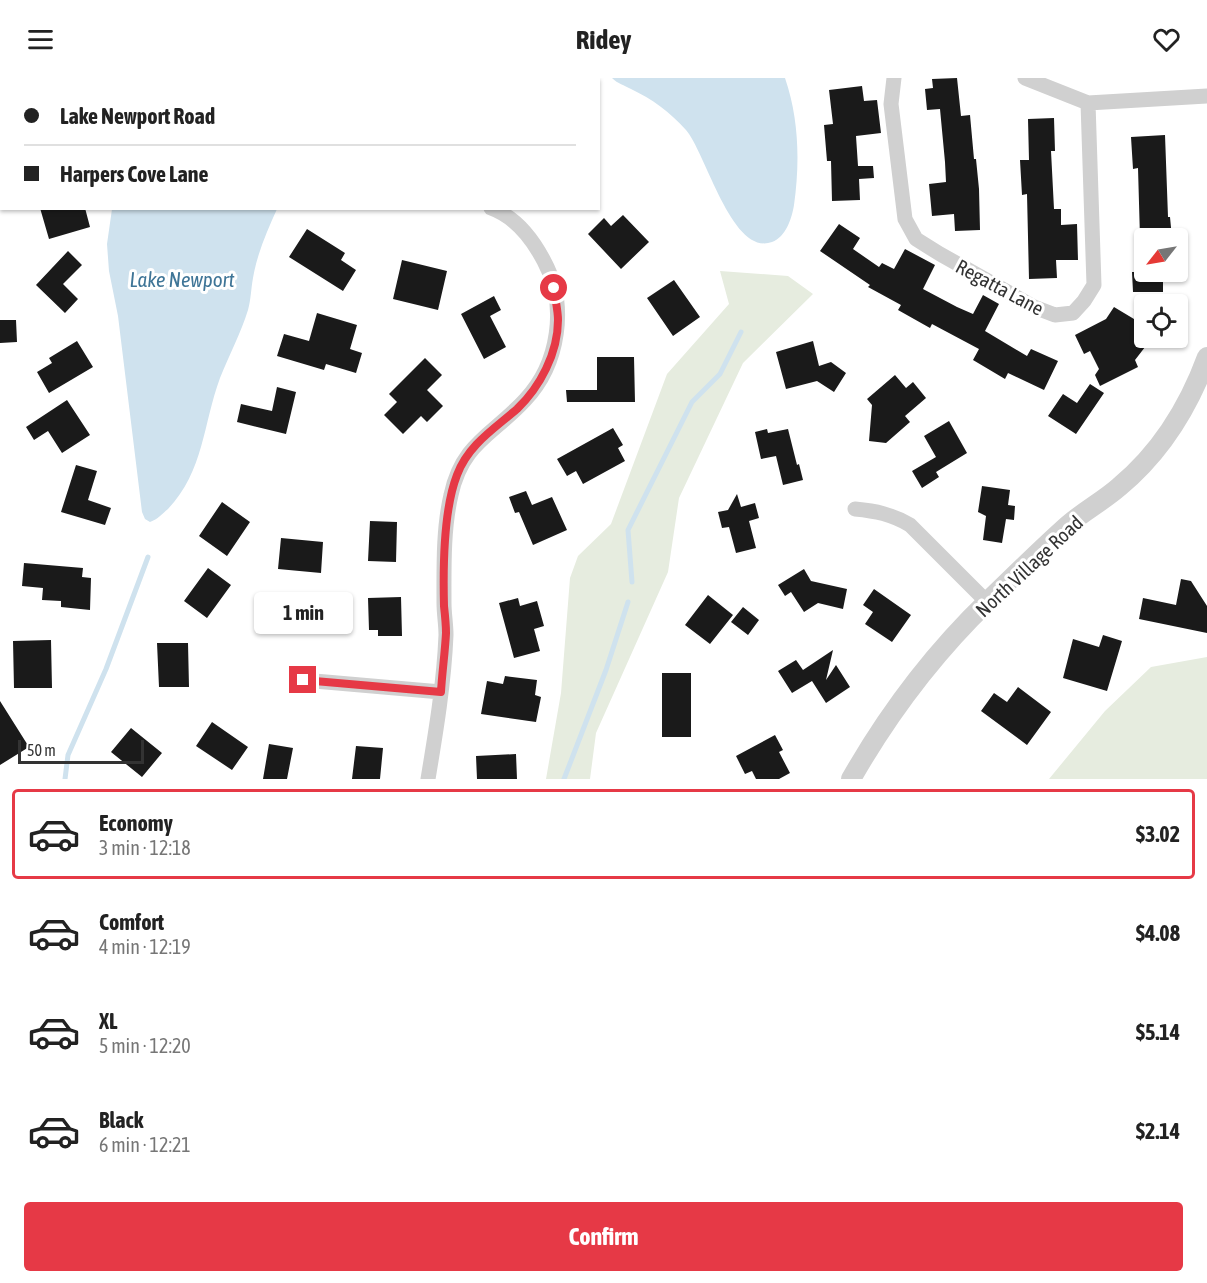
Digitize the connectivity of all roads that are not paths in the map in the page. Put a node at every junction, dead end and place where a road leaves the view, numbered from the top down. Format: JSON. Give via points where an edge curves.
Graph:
{"nodes":[{"id":1,"x":894,"y":78,"type":"edge"},
{"id":2,"x":1025,"y":78,"type":"edge"},
{"id":3,"x":1207,"y":96,"type":"edge"},
{"id":4,"x":1088,"y":103,"type":"junction"},
{"id":5,"x":494,"y":210,"type":"edge"},
{"id":6,"x":1207,"y":357,"type":"edge"},
{"id":7,"x":855,"y":509,"type":"dead end"},
{"id":8,"x":987,"y":602,"type":"junction"},
{"id":9,"x":303,"y":680,"type":"dead end"},
{"id":10,"x":441,"y":692,"type":"junction"},
{"id":11,"x":428,"y":779,"type":"edge"},
{"id":12,"x":851,"y":779,"type":"edge"}],
"edges":[{"from":1,"to":4,"type":"street","name":"Regatta Lane","via":[[891,104],[904,219],[916,239],[1034,307],[1055,315],[1073,313],[1094,285]]},
{"from":2,"to":4,"type":"street"},
{"from":3,"to":4,"type":"street"},
{"from":5,"to":10,"type":"street","via":[[512,220],[537,248],[548,267],[558,320],[550,359],[540,380],[527,399],[483,436],[457,474],[447,519]]},
{"from":6,"to":8,"type":"street","name":"North Village Road","via":[[1183,410],[1145,461]]},
{"from":7,"to":8,"type":"street","via":[[879,511],[910,525]]},
{"from":8,"to":12,"type":"street","name":"North Village Road","via":[[897,706]]},
{"from":9,"to":10,"type":"street"},
{"from":10,"to":11,"type":"street"}]}
